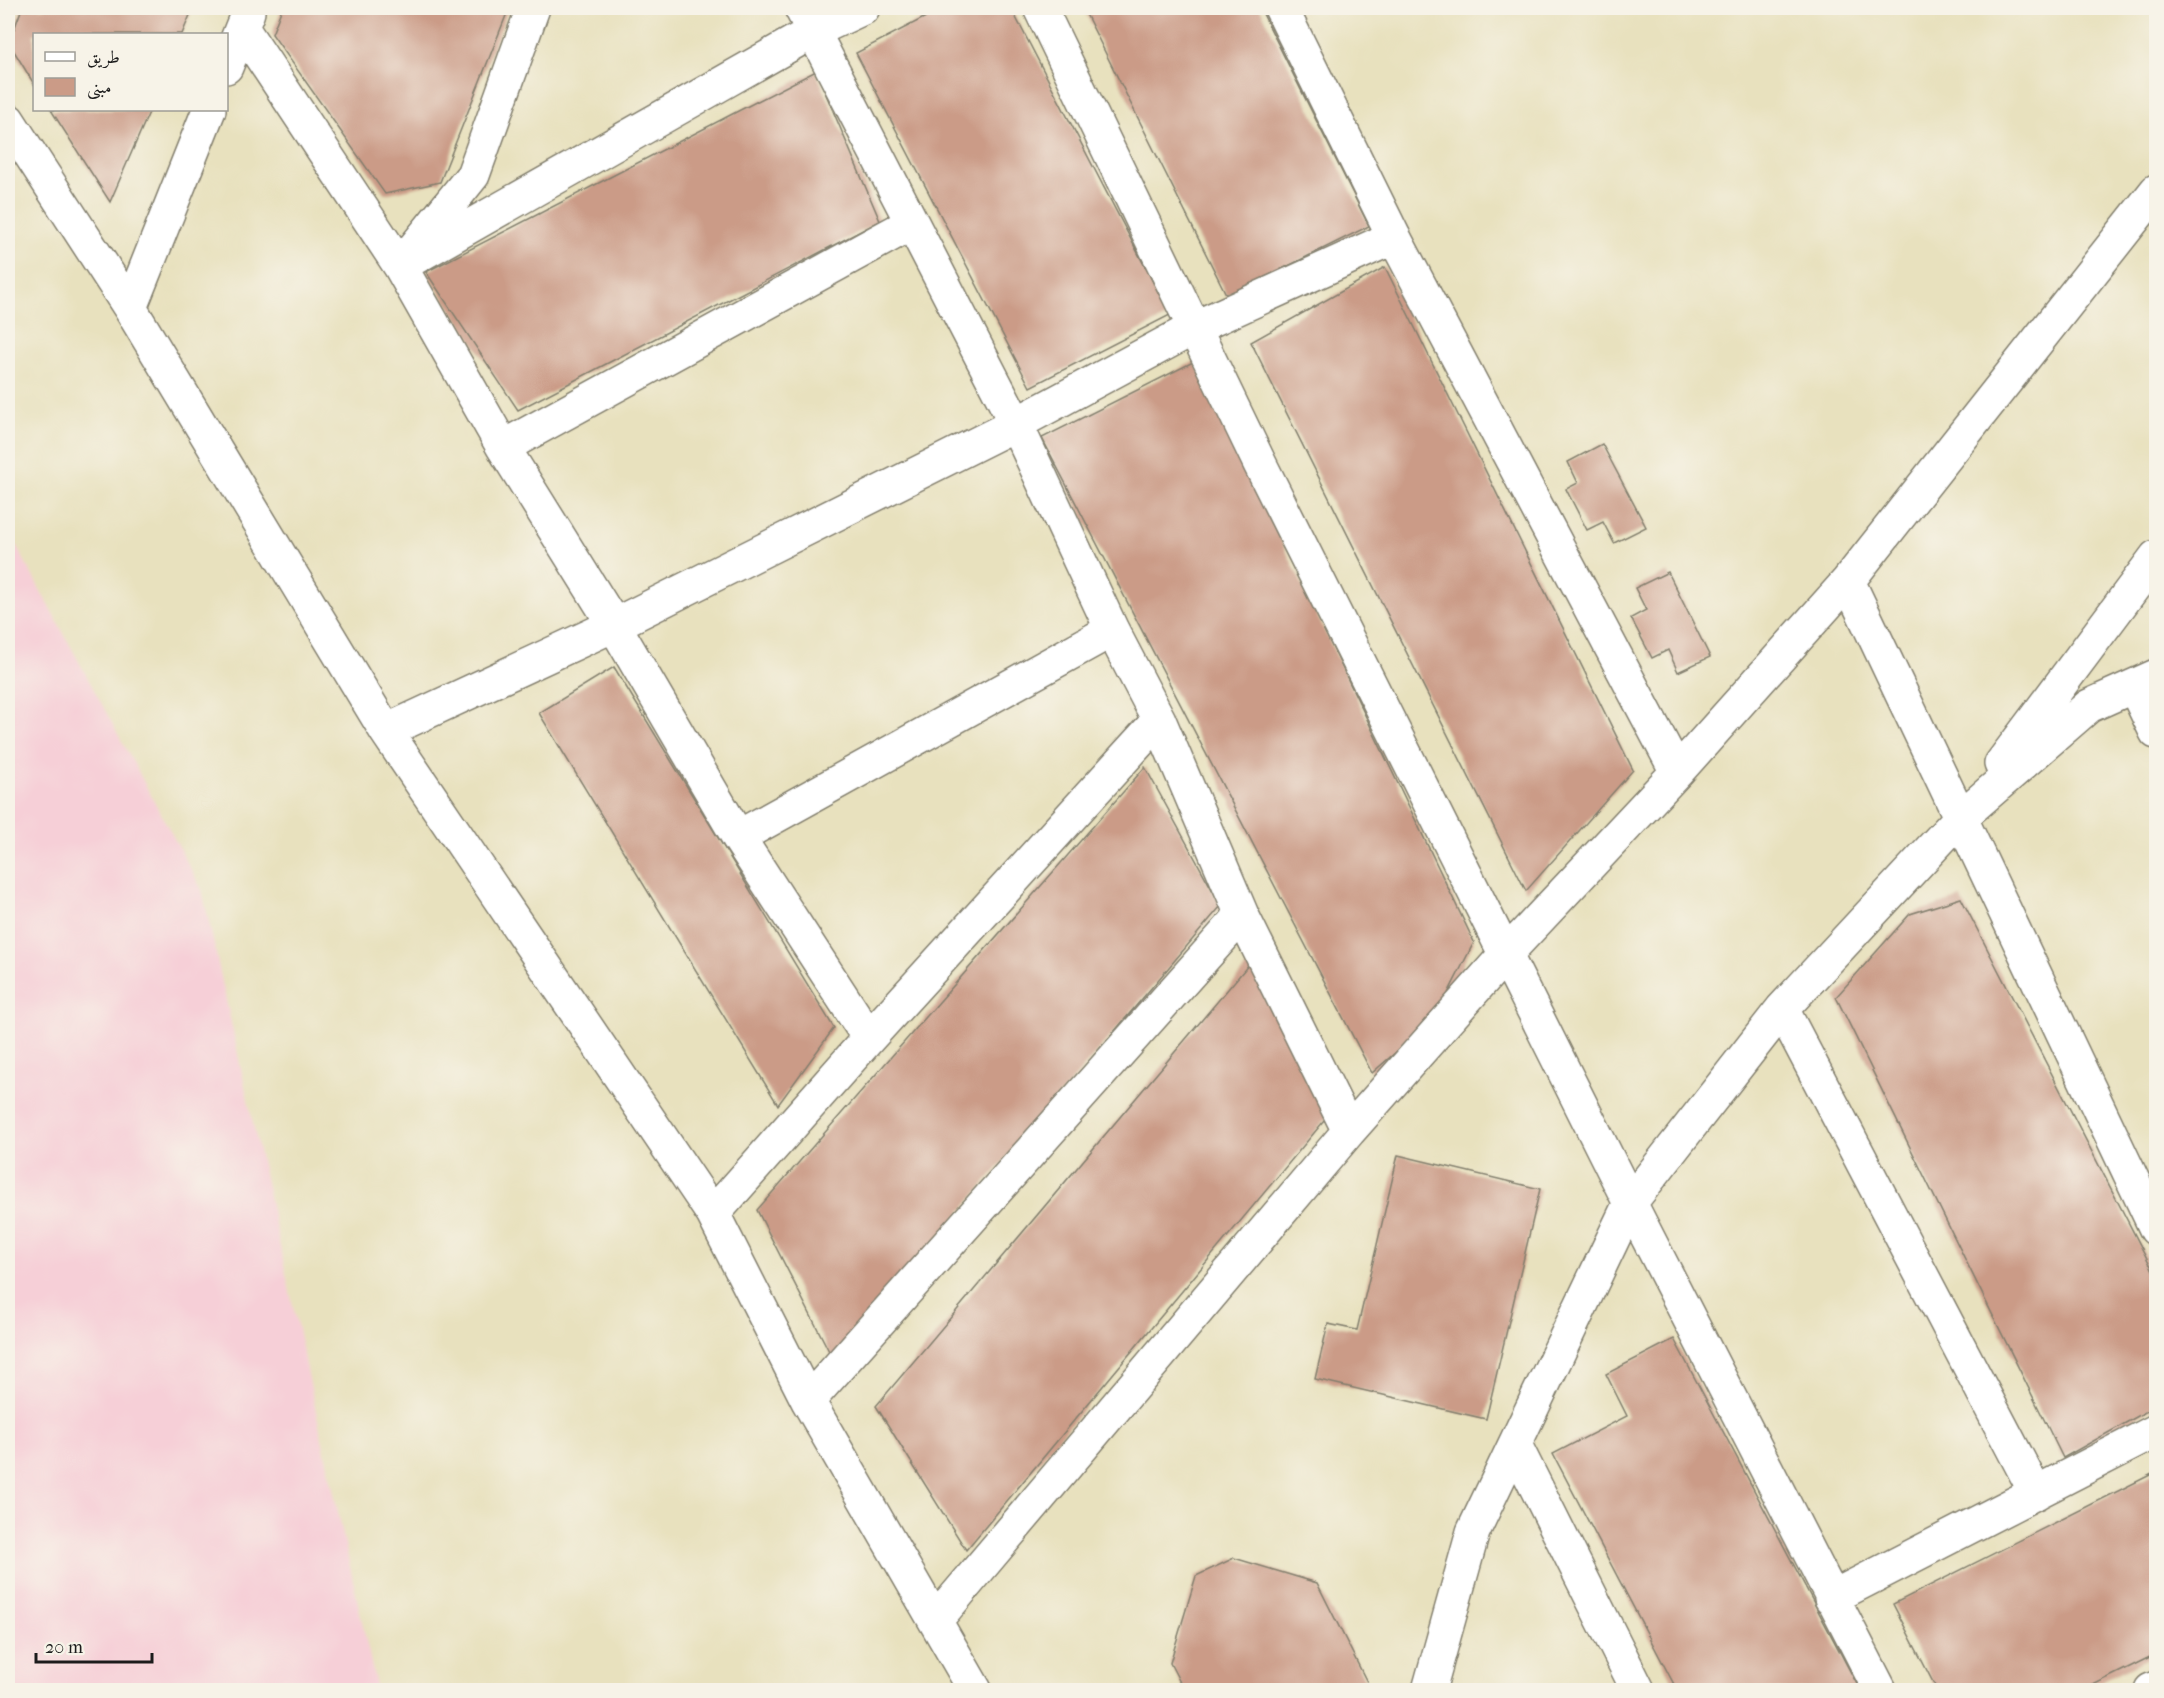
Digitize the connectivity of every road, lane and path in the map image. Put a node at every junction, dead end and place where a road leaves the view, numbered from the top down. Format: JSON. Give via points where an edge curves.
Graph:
{"nodes":[{"id":1,"x":533,"y":8,"type":"edge"},
{"id":2,"x":863,"y":8,"type":"edge"},
{"id":3,"x":1040,"y":8,"type":"edge"},
{"id":4,"x":1281,"y":8,"type":"edge"},
{"id":5,"x":246,"y":18,"type":"edge"},
{"id":6,"x":808,"y":19,"type":"edge"},
{"id":7,"x":228,"y":62,"type":"edge"},
{"id":8,"x":209,"y":111,"type":"edge"},
{"id":9,"x":8,"y":120,"type":"edge"},
{"id":10,"x":2157,"y":191,"type":"edge"},
{"id":11,"x":912,"y":223,"type":"junction"},
{"id":12,"x":1394,"y":237,"type":"junction"},
{"id":13,"x":400,"y":266,"type":"junction"},
{"id":14,"x":130,"y":308,"type":"junction"},
{"id":15,"x":1194,"y":328,"type":"junction"},
{"id":16,"x":1016,"y":424,"type":"junction"},
{"id":17,"x":503,"y":447,"type":"junction"},
{"id":18,"x":2157,"y":556,"type":"edge"},
{"id":19,"x":1848,"y":581,"type":"junction"},
{"id":20,"x":614,"y":625,"type":"junction"},
{"id":21,"x":1112,"y":630,"type":"junction"},
{"id":22,"x":2145,"y":681,"type":"edge"},
{"id":23,"x":1159,"y":720,"type":"junction"},
{"id":24,"x":386,"y":731,"type":"junction"},
{"id":25,"x":2157,"y":732,"type":"edge"},
{"id":26,"x":1677,"y":772,"type":"junction"},
{"id":27,"x":1961,"y":817,"type":"junction"},
{"id":28,"x":738,"y":837,"type":"junction"},
{"id":29,"x":1242,"y":915,"type":"junction"},
{"id":30,"x":1506,"y":954,"type":"junction"},
{"id":31,"x":1782,"y":1009,"type":"junction"},
{"id":32,"x":869,"y":1038,"type":"junction"},
{"id":33,"x":1349,"y":1131,"type":"junction"},
{"id":34,"x":1630,"y":1203,"type":"junction"},
{"id":35,"x":713,"y":1214,"type":"junction"},
{"id":36,"x":2157,"y":1228,"type":"edge"},
{"id":37,"x":808,"y":1401,"type":"junction"},
{"id":38,"x":2157,"y":1431,"type":"edge"},
{"id":39,"x":1515,"y":1445,"type":"junction"},
{"id":40,"x":2036,"y":1493,"type":"junction"},
{"id":41,"x":1831,"y":1599,"type":"junction"},
{"id":42,"x":935,"y":1621,"type":"junction"},
{"id":43,"x":2157,"y":1688,"type":"edge"},
{"id":44,"x":975,"y":1690,"type":"edge"},
{"id":45,"x":1429,"y":1690,"type":"edge"},
{"id":46,"x":1638,"y":1690,"type":"edge"},
{"id":47,"x":1880,"y":1690,"type":"edge"},
{"id":48,"x":2151,"y":1690,"type":"edge"}],
"edges":[{"from":1,"to":13,"type":"street","via":[[473,175]]},
{"from":2,"to":6,"type":"street"},
{"from":3,"to":15,"type":"street"},
{"from":4,"to":12,"type":"street"},
{"from":5,"to":7,"type":"street"},
{"from":5,"to":13,"type":"street"},
{"from":6,"to":11,"type":"street"},
{"from":6,"to":13,"type":"street"},
{"from":8,"to":14,"type":"street"},
{"from":9,"to":14,"type":"street"},
{"from":10,"to":19,"type":"street"},
{"from":11,"to":16,"type":"street"},
{"from":11,"to":17,"type":"street"},
{"from":12,"to":15,"type":"street"},
{"from":12,"to":26,"type":"street"},
{"from":13,"to":17,"type":"street"},
{"from":14,"to":24,"type":"street"},
{"from":15,"to":16,"type":"street"},
{"from":15,"to":30,"type":"street"},
{"from":16,"to":20,"type":"street"},
{"from":16,"to":21,"type":"street"},
{"from":17,"to":20,"type":"street"},
{"from":18,"to":27,"type":"street"},
{"from":19,"to":26,"type":"street"},
{"from":19,"to":27,"type":"street"},
{"from":20,"to":24,"type":"street"},
{"from":20,"to":28,"type":"street"},
{"from":21,"to":23,"type":"street"},
{"from":21,"to":28,"type":"street"},
{"from":22,"to":25,"type":"street"},
{"from":22,"to":27,"type":"street","via":[[2089,706]]},
{"from":23,"to":29,"type":"street"},
{"from":23,"to":32,"type":"street"},
{"from":24,"to":35,"type":"street"},
{"from":26,"to":30,"type":"street"},
{"from":27,"to":31,"type":"street"},
{"from":27,"to":36,"type":"street"},
{"from":28,"to":32,"type":"street"},
{"from":29,"to":33,"type":"street"},
{"from":29,"to":37,"type":"street"},
{"from":30,"to":33,"type":"street"},
{"from":30,"to":34,"type":"street"},
{"from":31,"to":34,"type":"street"},
{"from":31,"to":40,"type":"street"},
{"from":32,"to":35,"type":"street"},
{"from":33,"to":42,"type":"street"},
{"from":34,"to":39,"type":"street"},
{"from":34,"to":41,"type":"street"},
{"from":35,"to":37,"type":"street"},
{"from":37,"to":42,"type":"street"},
{"from":38,"to":40,"type":"street"},
{"from":39,"to":45,"type":"street","via":[[1473,1532]]},
{"from":39,"to":46,"type":"street"},
{"from":40,"to":41,"type":"street"},
{"from":41,"to":47,"type":"street"},
{"from":42,"to":44,"type":"street"},
{"from":43,"to":48,"type":"street"}]}
